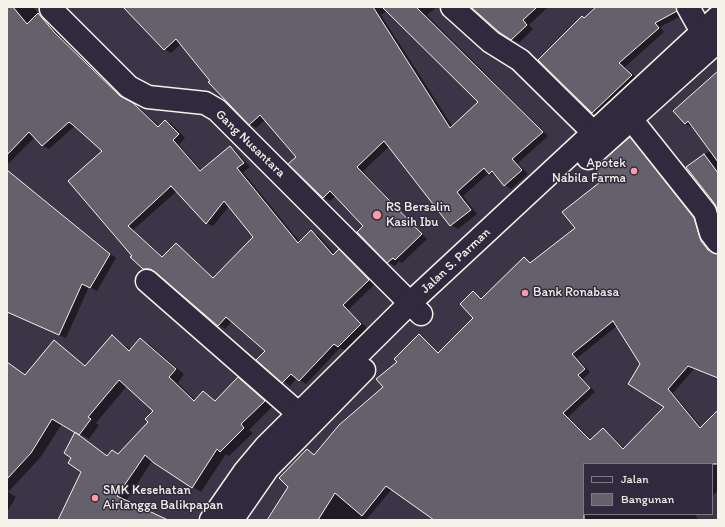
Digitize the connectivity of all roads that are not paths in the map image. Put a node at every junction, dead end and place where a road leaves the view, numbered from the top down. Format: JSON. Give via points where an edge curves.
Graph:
{"nodes":[{"id":1,"x":452,"y":7,"type":"edge"},
{"id":2,"x":688,"y":7,"type":"edge"},
{"id":3,"x":50,"y":10,"type":"dead end"},
{"id":4,"x":718,"y":17,"type":"edge"},
{"id":5,"x":710,"y":37,"type":"edge"},
{"id":6,"x":631,"y":119,"type":"junction"},
{"id":7,"x":594,"y":133,"type":"junction"},
{"id":8,"x":718,"y":242,"type":"edge"},
{"id":9,"x":146,"y":281,"type":"dead end"},
{"id":10,"x":416,"y":308,"type":"junction"},
{"id":11,"x":299,"y":414,"type":"junction"},
{"id":12,"x":211,"y":520,"type":"edge"},
{"id":13,"x":232,"y":520,"type":"edge"}],
"edges":[{"from":1,"to":7,"type":"main road","via":[[491,42],[520,60]]},
{"from":2,"to":5,"type":"main road"},
{"from":3,"to":10,"type":"main road","name":"Gang Nusantara","via":[[129,87],[148,97],[205,103],[217,110]]},
{"from":4,"to":5,"type":"main road","name":"Jalan S. Parman"},
{"from":5,"to":6,"type":"main road","name":"Jalan S. Parman"},
{"from":5,"to":7,"type":"main road","name":"Jalan S. Parman"},
{"from":6,"to":8,"type":"main road","via":[[705,212],[711,233]]},
{"from":6,"to":10,"type":"main road","name":"Jalan S. Parman"},
{"from":7,"to":10,"type":"main road","name":"Jalan S. Parman"},
{"from":9,"to":11,"type":"main road"},
{"from":10,"to":11,"type":"main road","name":"Jalan S. Parman"},
{"from":10,"to":13,"type":"main road","name":"Jalan S. Parman","via":[[272,464]]},
{"from":11,"to":12,"type":"main road","name":"Jalan S. Parman","via":[[254,459]]}]}
